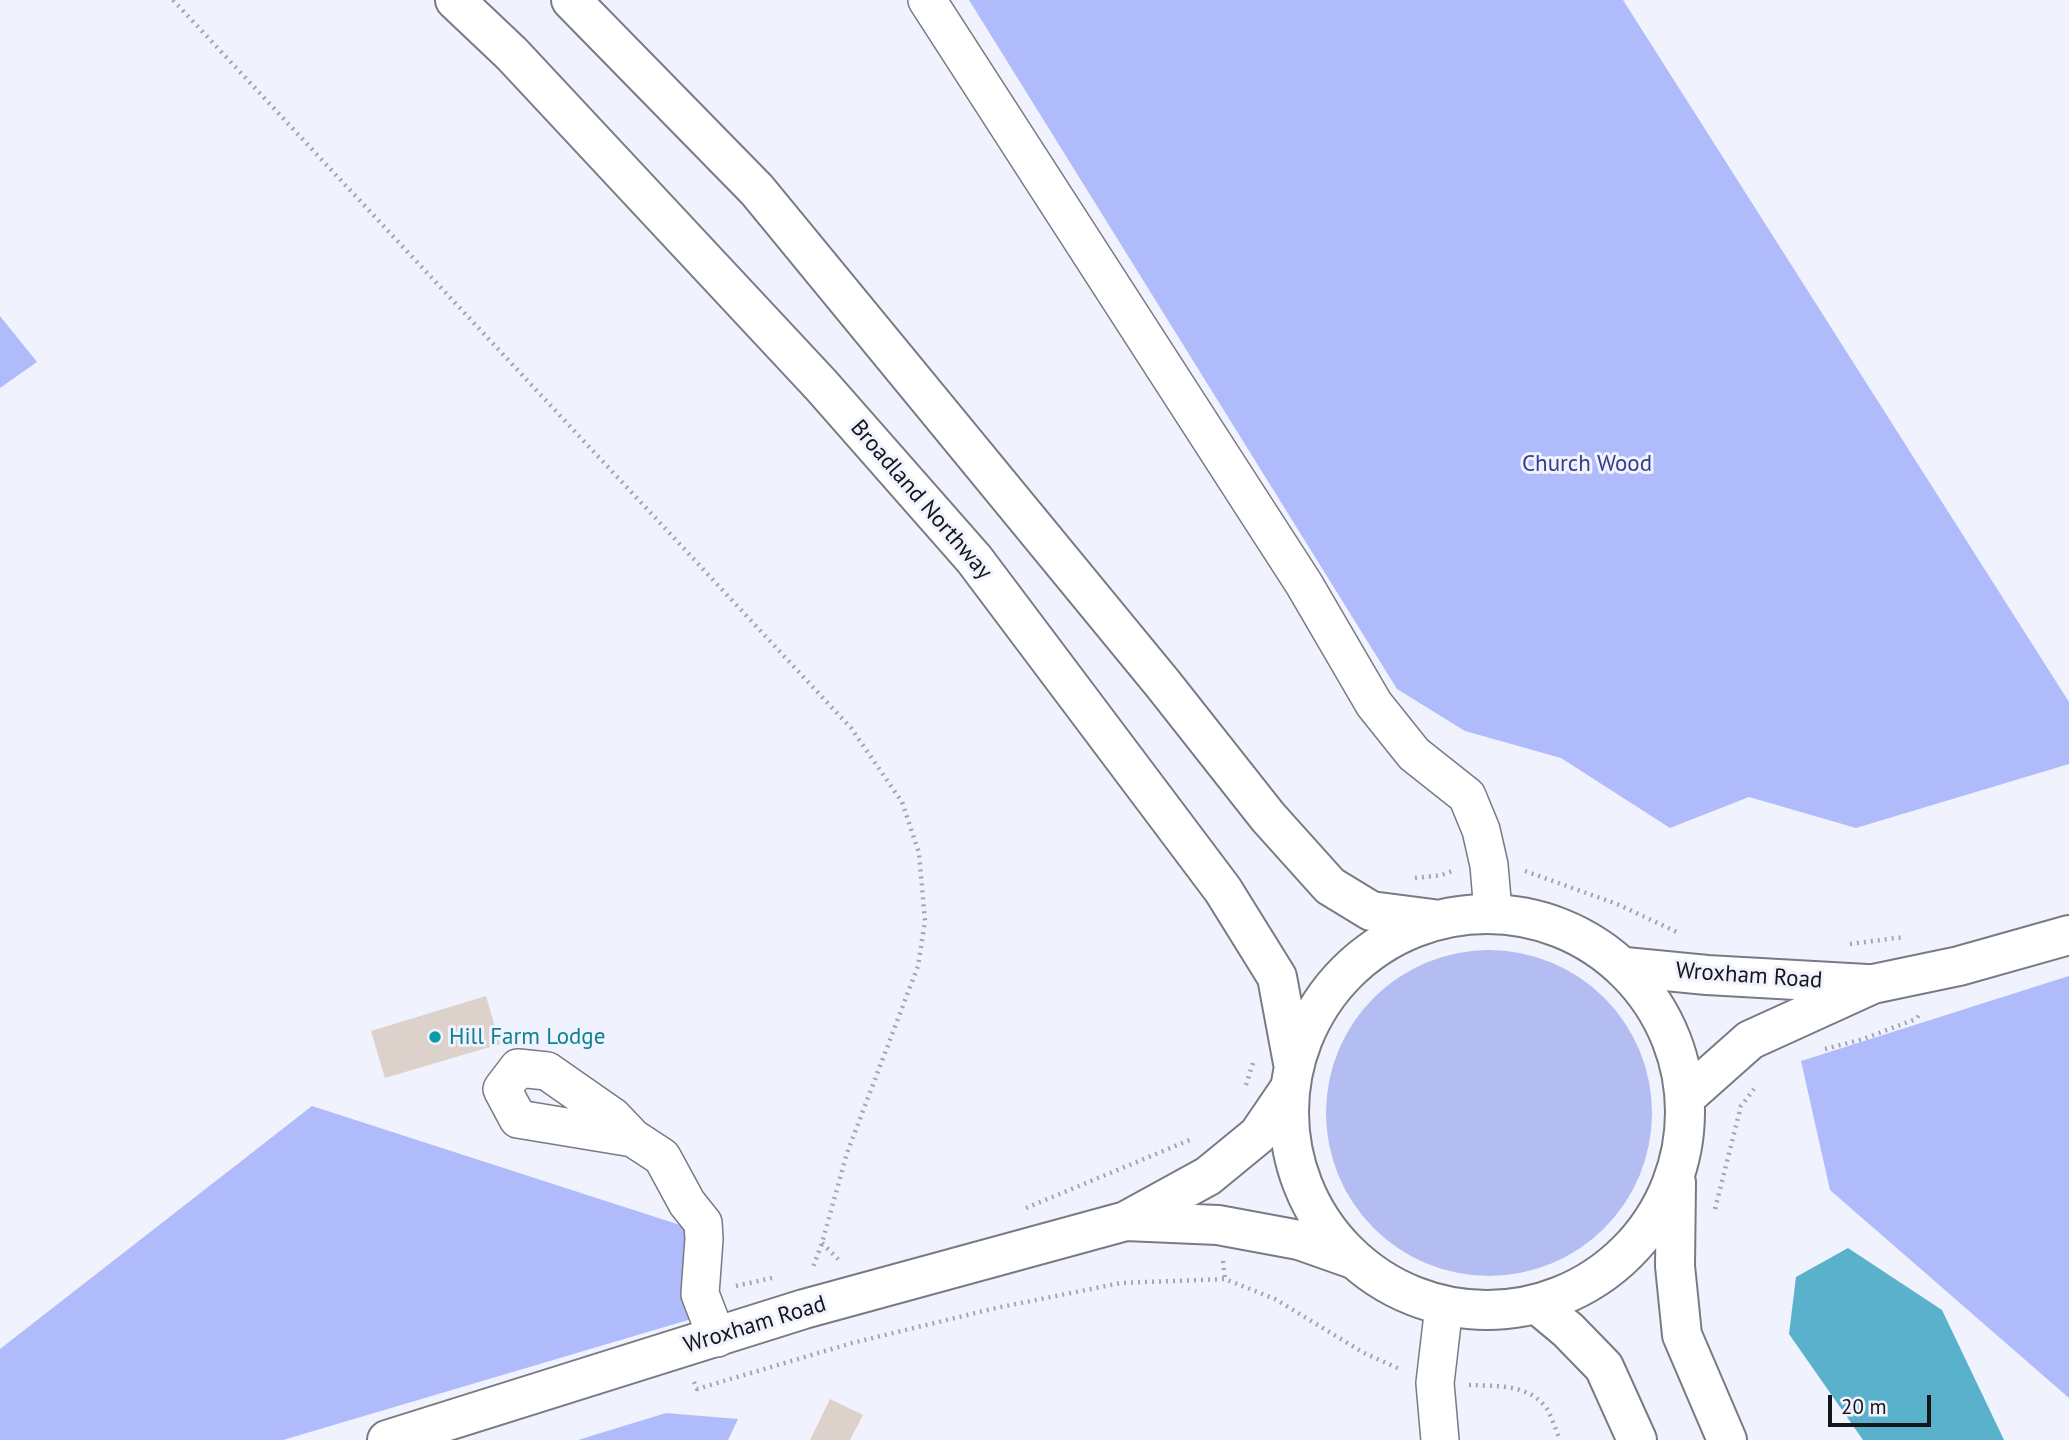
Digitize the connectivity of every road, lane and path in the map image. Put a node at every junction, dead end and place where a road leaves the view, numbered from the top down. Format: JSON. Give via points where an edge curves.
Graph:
{"nodes":[{"id":1,"x":173,"y":0,"type":"edge"},
{"id":2,"x":455,"y":0,"type":"edge"},
{"id":3,"x":570,"y":0,"type":"edge"},
{"id":4,"x":927,"y":0,"type":"edge"},
{"id":5,"x":1493,"y":912,"type":"junction"},
{"id":6,"x":1433,"y":919,"type":"junction"},
{"id":7,"x":2069,"y":935,"type":"edge"},
{"id":8,"x":1625,"y":967,"type":"junction"},
{"id":9,"x":1873,"y":984,"type":"junction"},
{"id":10,"x":1254,"y":1048,"type":"dead end"},
{"id":11,"x":1290,"y":1077,"type":"junction"},
{"id":12,"x":1245,"y":1088,"type":"dead end"},
{"id":13,"x":1755,"y":1088,"type":"dead end"},
{"id":14,"x":1687,"y":1096,"type":"junction"},
{"id":15,"x":1198,"y":1135,"type":"dead end"},
{"id":16,"x":633,"y":1138,"type":"dead end"},
{"id":17,"x":1676,"y":1177,"type":"junction"},
{"id":18,"x":1714,"y":1210,"type":"dead end"},
{"id":19,"x":1014,"y":1213,"type":"dead end"},
{"id":20,"x":1126,"y":1221,"type":"junction"},
{"id":21,"x":822,"y":1243,"type":"junction"},
{"id":22,"x":1353,"y":1259,"type":"junction"},
{"id":23,"x":849,"y":1268,"type":"dead end"},
{"id":24,"x":1225,"y":1279,"type":"dead end"},
{"id":25,"x":1538,"y":1305,"type":"junction"},
{"id":26,"x":1444,"y":1306,"type":"junction"},
{"id":27,"x":804,"y":1309,"type":"junction"},
{"id":28,"x":717,"y":1338,"type":"junction"},
{"id":29,"x":678,"y":1348,"type":"junction"},
{"id":30,"x":387,"y":1440,"type":"edge"},
{"id":31,"x":1440,"y":1440,"type":"edge"},
{"id":32,"x":1637,"y":1440,"type":"edge"},
{"id":33,"x":1727,"y":1440,"type":"edge"}],
"edges":[{"from":1,"to":21,"type":"path","via":[[851,728],[902,802],[919,853],[925,921],[918,966],[847,1153]]},
{"from":2,"to":11,"type":"main road","name":"Broadland Northway","via":[[512,54],[821,385],[974,559],[1223,890],[1277,977]]},
{"from":3,"to":6,"type":"main road","via":[[757,190],[1268,817],[1330,886],[1371,911]]},
{"from":4,"to":5,"type":"lane","via":[[1304,584],[1374,704],[1413,754],[1467,796],[1489,865]]},
{"from":5,"to":6,"type":"main road"},
{"from":5,"to":8,"type":"main road","via":[[1541,920],[1586,938]]},
{"from":6,"to":11,"type":"main road","name":"Wroxham Road","via":[[1370,950],[1321,1000]]},
{"from":7,"to":9,"type":"main road","name":"Wroxham Road"},
{"from":8,"to":9,"type":"main road","name":"Wroxham Road"},
{"from":8,"to":14,"type":"main road","via":[[1668,1026]]},
{"from":9,"to":14,"type":"main road","name":"Wroxham Road","via":[[1750,1040]]},
{"from":10,"to":12,"type":"path"},
{"from":11,"to":20,"type":"main road","name":"Wroxham Road","via":[[1258,1135],[1208,1175]]},
{"from":11,"to":22,"type":"main road","name":"Broadland Northway","via":[[1292,1153],[1314,1211]]},
{"from":13,"to":18,"type":"path","via":[[1741,1106]]},
{"from":14,"to":17,"type":"main road","via":[[1686,1137]]},
{"from":15,"to":19,"type":"path"},
{"from":16,"to":28,"type":"lane","via":[[662,1157],[703,1223],[700,1294]]},
{"from":17,"to":25,"type":"main road","via":[[1645,1234],[1597,1279]]},
{"from":17,"to":33,"type":"main road","via":[[1675,1266],[1682,1335]]},
{"from":20,"to":22,"type":"main road","name":"Wroxham Road","via":[[1218,1224],[1299,1240]]},
{"from":20,"to":27,"type":"main road","name":"Wroxham Road"},
{"from":21,"to":23,"type":"path"},
{"from":21,"to":27,"type":"path"},
{"from":22,"to":26,"type":"main road","via":[[1395,1289]]},
{"from":24,"to":29,"type":"path","via":[[1121,1283],[996,1308],[852,1343],[697,1389]]},
{"from":25,"to":26,"type":"main road","via":[[1491,1311]]},
{"from":25,"to":32,"type":"main road","via":[[1604,1367]]},
{"from":26,"to":31,"type":"lane","via":[[1435,1383]]},
{"from":27,"to":28,"type":"main road","name":"Wroxham Road"},
{"from":28,"to":29,"type":"main road","name":"Wroxham Road"},
{"from":29,"to":30,"type":"main road","name":"Wroxham Road"}]}
